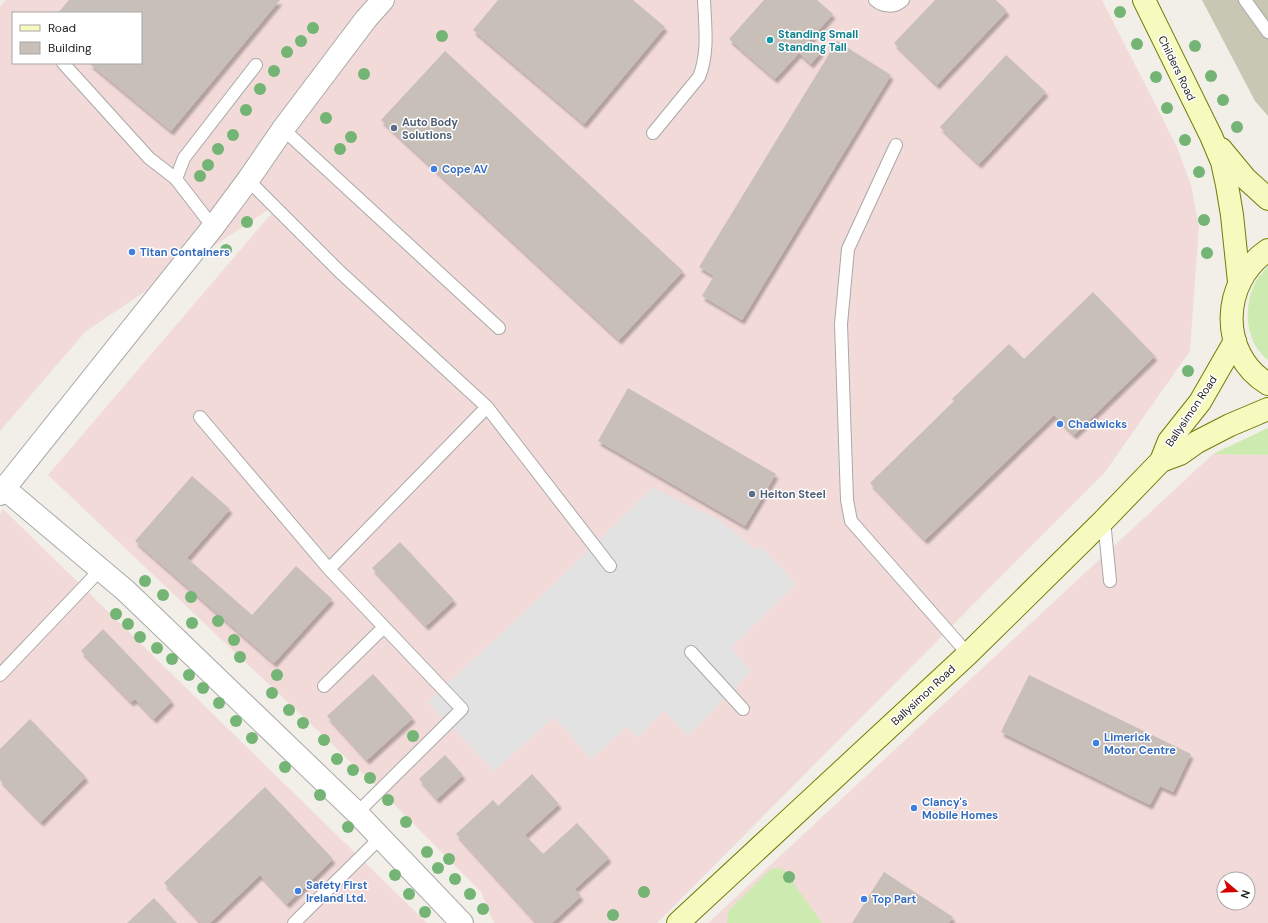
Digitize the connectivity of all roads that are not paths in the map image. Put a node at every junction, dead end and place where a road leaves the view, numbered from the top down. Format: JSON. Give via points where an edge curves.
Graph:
{"nodes":[{"id":1,"x":383,"y":0,"type":"edge"},
{"id":2,"x":704,"y":0,"type":"edge"},
{"id":3,"x":875,"y":0,"type":"edge"},
{"id":4,"x":903,"y":0,"type":"edge"},
{"id":5,"x":1144,"y":0,"type":"edge"},
{"id":6,"x":1245,"y":0,"type":"edge"},
{"id":7,"x":1268,"y":32,"type":"edge"},
{"id":8,"x":64,"y":64,"type":"edge"},
{"id":9,"x":256,"y":65,"type":"dead end"},
{"id":10,"x":283,"y":130,"type":"junction"},
{"id":11,"x":653,"y":133,"type":"dead end"},
{"id":12,"x":1211,"y":136,"type":"junction"},
{"id":13,"x":896,"y":145,"type":"dead end"},
{"id":14,"x":176,"y":179,"type":"junction"},
{"id":15,"x":248,"y":180,"type":"junction"},
{"id":16,"x":1268,"y":199,"type":"edge"},
{"id":17,"x":213,"y":227,"type":"junction"},
{"id":18,"x":1268,"y":250,"type":"edge"},
{"id":19,"x":1239,"y":282,"type":"junction"},
{"id":20,"x":499,"y":328,"type":"dead end"},
{"id":21,"x":1235,"y":341,"type":"junction"},
{"id":22,"x":1268,"y":384,"type":"edge"},
{"id":23,"x":487,"y":407,"type":"junction"},
{"id":24,"x":1268,"y":409,"type":"edge"},
{"id":25,"x":200,"y":417,"type":"dead end"},
{"id":26,"x":1161,"y":461,"type":"junction"},
{"id":27,"x":2,"y":491,"type":"edge"},
{"id":28,"x":1104,"y":520,"type":"junction"},
{"id":29,"x":610,"y":566,"type":"dead end"},
{"id":30,"x":100,"y":569,"type":"junction"},
{"id":31,"x":329,"y":569,"type":"junction"},
{"id":32,"x":1110,"y":581,"type":"dead end"},
{"id":33,"x":384,"y":627,"type":"junction"},
{"id":34,"x":691,"y":652,"type":"dead end"},
{"id":35,"x":968,"y":654,"type":"junction"},
{"id":36,"x":0,"y":675,"type":"edge"},
{"id":37,"x":324,"y":686,"type":"dead end"},
{"id":38,"x":743,"y":709,"type":"dead end"},
{"id":39,"x":357,"y":813,"type":"junction"},
{"id":40,"x":380,"y":838,"type":"junction"},
{"id":41,"x":686,"y":920,"type":"edge"},
{"id":42,"x":294,"y":923,"type":"edge"},
{"id":43,"x":462,"y":923,"type":"edge"}],
"edges":[{"from":1,"to":10,"type":"street"},
{"from":2,"to":11,"type":"lane","via":[[703,67],[699,77]]},
{"from":3,"to":4,"type":"lane","via":[[888,6]]},
{"from":5,"to":12,"type":"main road","name":"Childers Road"},
{"from":6,"to":7,"type":"lane"},
{"from":8,"to":14,"type":"lane","via":[[149,158]]},
{"from":9,"to":14,"type":"lane","via":[[184,158]]},
{"from":10,"to":15,"type":"street"},
{"from":10,"to":20,"type":"lane"},
{"from":12,"to":16,"type":"main road","name":"Childers Road","via":[[1245,178]]},
{"from":12,"to":19,"type":"main road","name":"Childers Road","via":[[1222,162],[1227,185]]},
{"from":13,"to":35,"type":"lane","via":[[848,249],[841,324],[847,500],[851,521]]},
{"from":14,"to":17,"type":"lane"},
{"from":15,"to":17,"type":"street"},
{"from":15,"to":23,"type":"lane","via":[[340,272]]},
{"from":17,"to":27,"type":"street"},
{"from":18,"to":19,"type":"main road","via":[[1248,267]]},
{"from":19,"to":21,"type":"main road","via":[[1231,311]]},
{"from":21,"to":22,"type":"main road","via":[[1242,358],[1252,372]]},
{"from":21,"to":26,"type":"main road","name":"Ballysimon Road","via":[[1200,402],[1169,441]]},
{"from":23,"to":29,"type":"lane"},
{"from":23,"to":31,"type":"lane"},
{"from":24,"to":26,"type":"main road","name":"Ballysimon Road","via":[[1230,425],[1180,454]]},
{"from":25,"to":31,"type":"lane"},
{"from":26,"to":28,"type":"main road","name":"Ballysimon Road"},
{"from":27,"to":30,"type":"street"},
{"from":28,"to":32,"type":"lane"},
{"from":28,"to":35,"type":"main road","name":"Ballysimon Road"},
{"from":30,"to":36,"type":"lane"},
{"from":30,"to":39,"type":"street"},
{"from":31,"to":33,"type":"lane"},
{"from":33,"to":37,"type":"lane"},
{"from":33,"to":39,"type":"lane","via":[[462,709]]},
{"from":34,"to":38,"type":"lane"},
{"from":35,"to":41,"type":"main road","name":"Ballysimon Road"},
{"from":39,"to":40,"type":"street"},
{"from":40,"to":42,"type":"lane"},
{"from":40,"to":43,"type":"street"}]}
